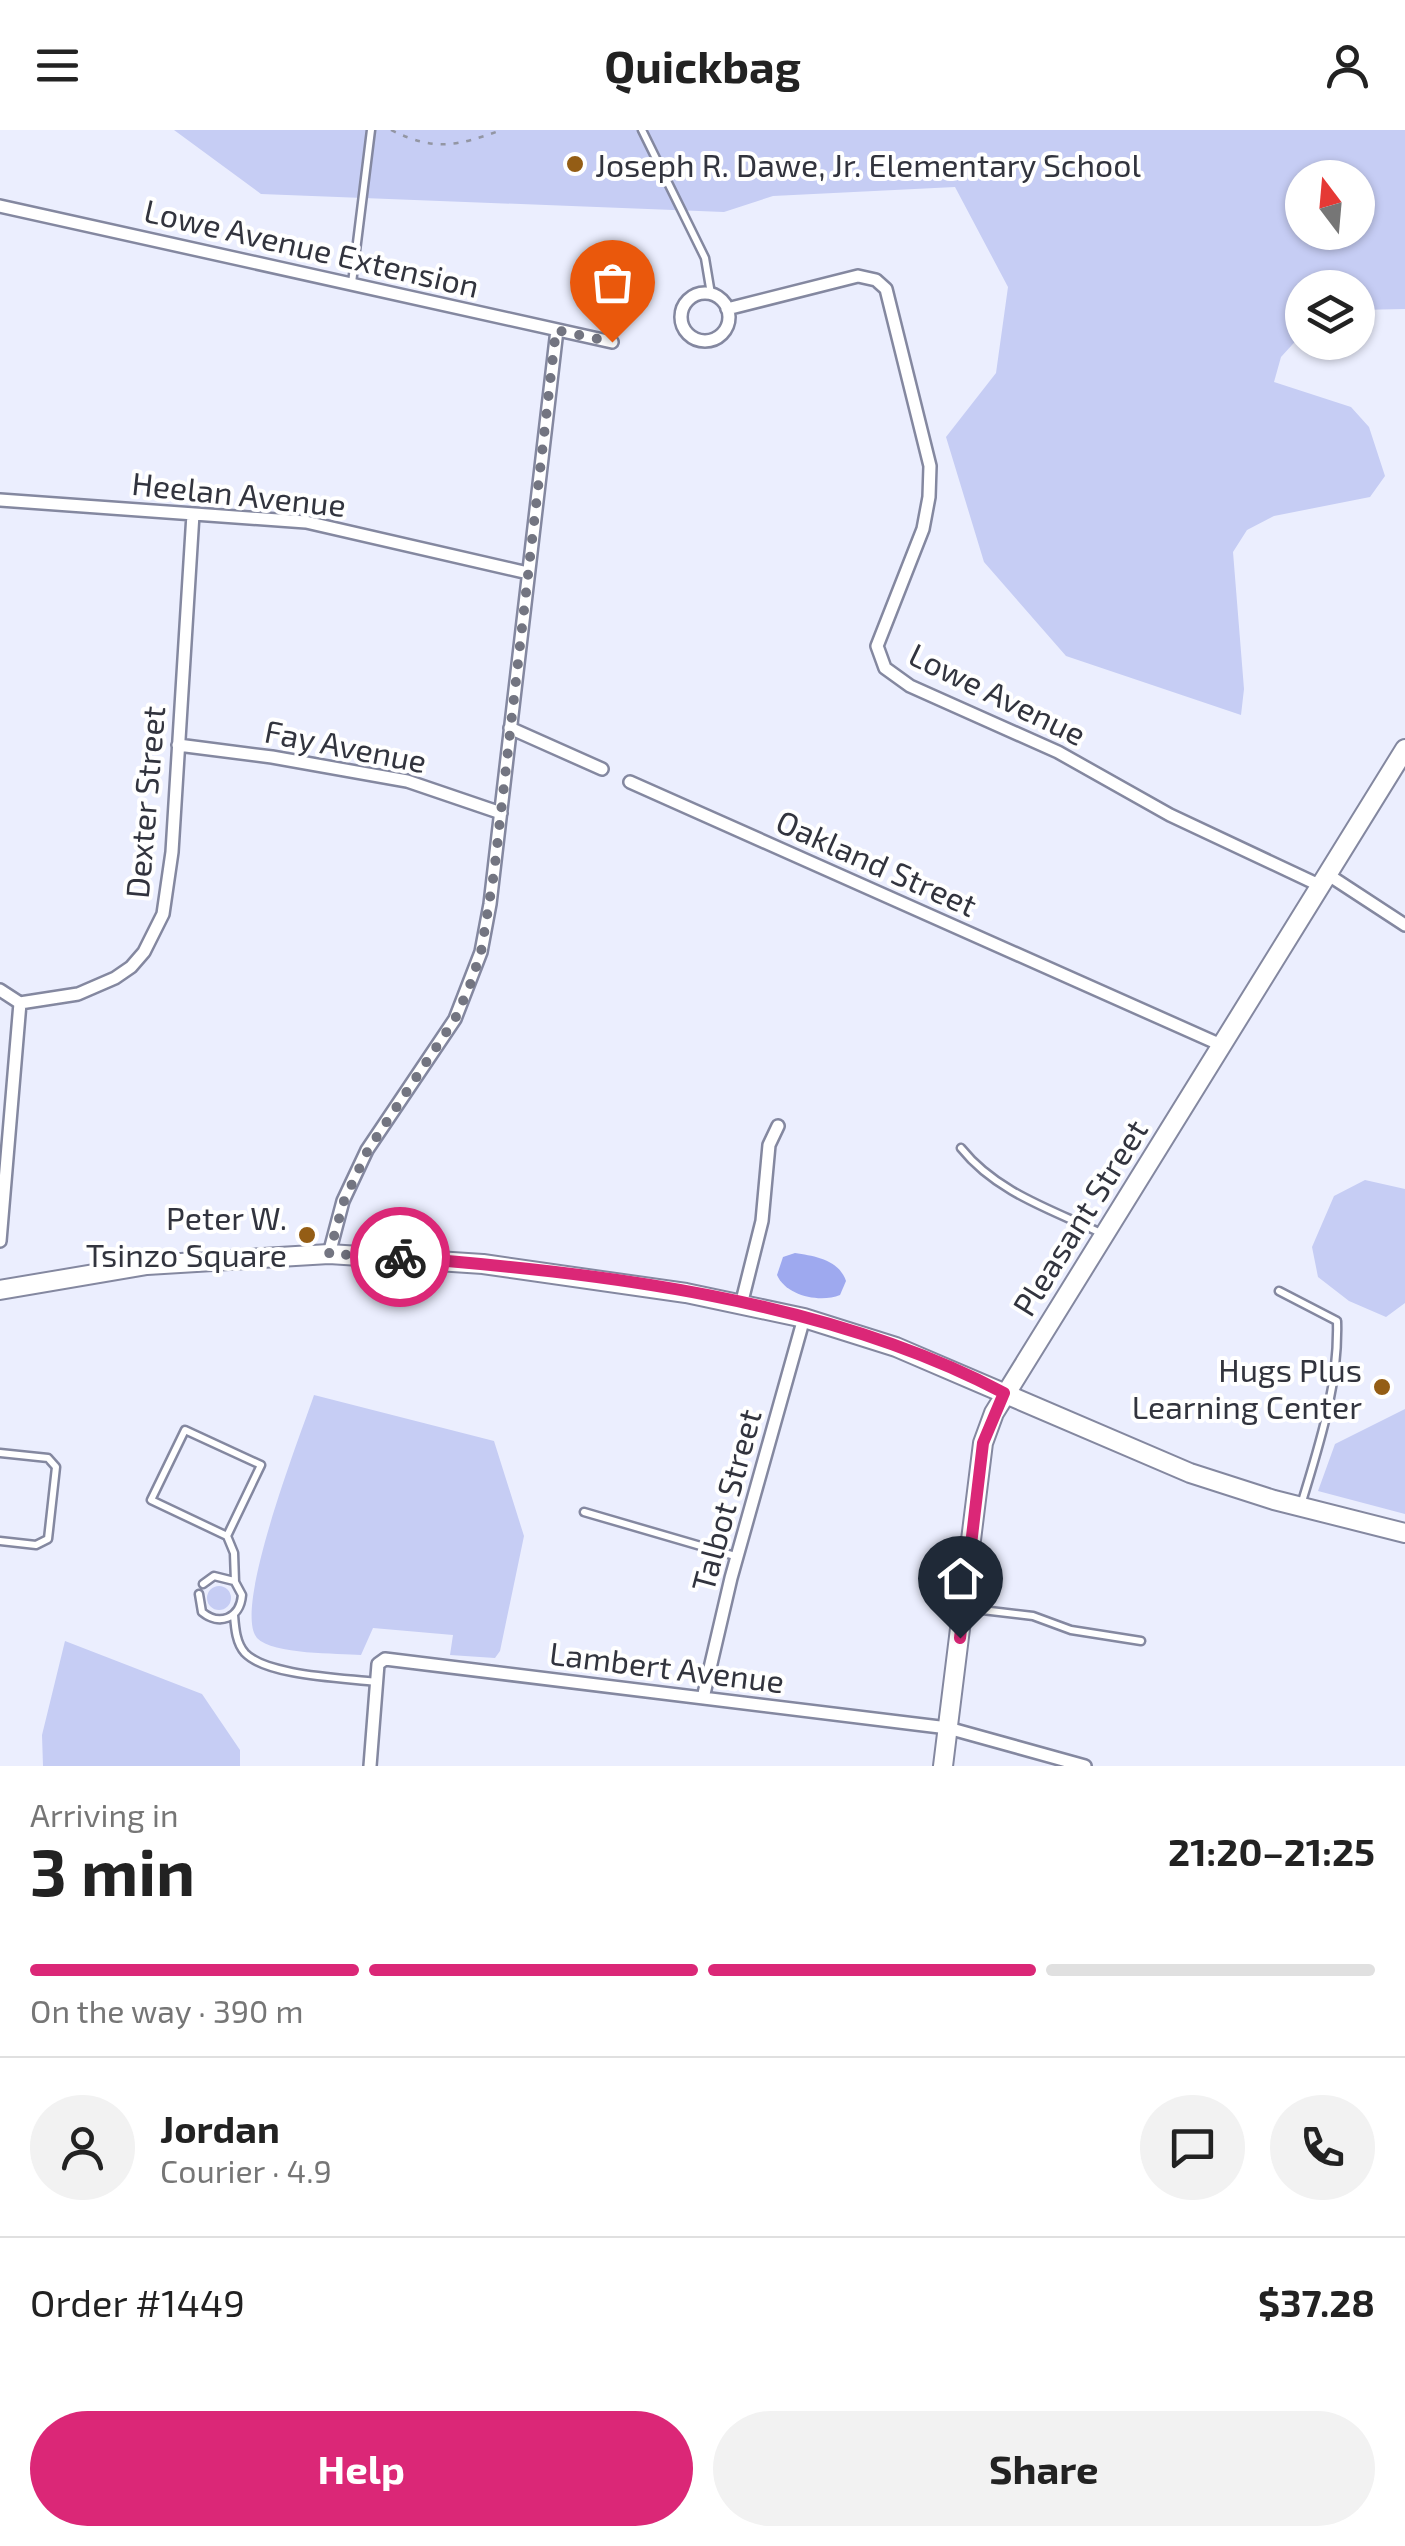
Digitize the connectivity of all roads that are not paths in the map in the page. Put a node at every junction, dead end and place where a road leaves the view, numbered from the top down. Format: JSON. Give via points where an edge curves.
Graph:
{"nodes":[{"id":1,"x":371,"y":130,"type":"edge"},
{"id":2,"x":642,"y":130,"type":"edge"},
{"id":3,"x":0,"y":206,"type":"edge"},
{"id":4,"x":352,"y":284,"type":"junction"},
{"id":5,"x":712,"y":294,"type":"junction"},
{"id":6,"x":727,"y":309,"type":"junction"},
{"id":7,"x":556,"y":330,"type":"junction"},
{"id":8,"x":612,"y":342,"type":"dead end"},
{"id":9,"x":0,"y":500,"type":"edge"},
{"id":10,"x":193,"y":514,"type":"junction"},
{"id":11,"x":528,"y":573,"type":"junction"},
{"id":12,"x":510,"y":728,"type":"junction"},
{"id":13,"x":178,"y":744,"type":"junction"},
{"id":14,"x":1405,"y":749,"type":"edge"},
{"id":15,"x":602,"y":769,"type":"dead end"},
{"id":16,"x":630,"y":782,"type":"dead end"},
{"id":17,"x":500,"y":812,"type":"junction"},
{"id":18,"x":1324,"y":880,"type":"junction"},
{"id":19,"x":1405,"y":925,"type":"edge"},
{"id":20,"x":0,"y":990,"type":"edge"},
{"id":21,"x":20,"y":1003,"type":"junction"},
{"id":22,"x":1222,"y":1044,"type":"junction"},
{"id":23,"x":778,"y":1126,"type":"dead end"},
{"id":24,"x":961,"y":1148,"type":"dead end"},
{"id":25,"x":1104,"y":1234,"type":"junction"},
{"id":26,"x":0,"y":1241,"type":"edge"},
{"id":27,"x":329,"y":1254,"type":"junction"},
{"id":28,"x":0,"y":1290,"type":"edge"},
{"id":29,"x":1279,"y":1291,"type":"dead end"},
{"id":30,"x":741,"y":1304,"type":"junction"},
{"id":31,"x":804,"y":1318,"type":"junction"},
{"id":32,"x":1004,"y":1393,"type":"junction"},
{"id":33,"x":0,"y":1453,"type":"edge"},
{"id":34,"x":1300,"y":1507,"type":"junction"},
{"id":35,"x":584,"y":1512,"type":"dead end"},
{"id":36,"x":1405,"y":1533,"type":"edge"},
{"id":37,"x":227,"y":1536,"type":"junction"},
{"id":38,"x":0,"y":1542,"type":"edge"},
{"id":39,"x":737,"y":1556,"type":"junction"},
{"id":40,"x":235,"y":1582,"type":"junction"},
{"id":41,"x":203,"y":1584,"type":"dead end"},
{"id":42,"x":199,"y":1594,"type":"dead end"},
{"id":43,"x":964,"y":1608,"type":"junction"},
{"id":44,"x":234,"y":1616,"type":"junction"},
{"id":45,"x":1141,"y":1641,"type":"dead end"},
{"id":46,"x":376,"y":1682,"type":"junction"},
{"id":47,"x":702,"y":1698,"type":"junction"},
{"id":48,"x":948,"y":1728,"type":"junction"},
{"id":49,"x":370,"y":1766,"type":"edge"},
{"id":50,"x":944,"y":1766,"type":"edge"},
{"id":51,"x":1084,"y":1766,"type":"edge"}],
"edges":[{"from":1,"to":4,"type":"lane"},
{"from":2,"to":5,"type":"lane","via":[[704,258]]},
{"from":3,"to":4,"type":"street","name":"Lowe Avenue Extension"},
{"from":4,"to":7,"type":"street","name":"Lowe Avenue Extension"},
{"from":5,"to":6,"type":"street"},
{"from":5,"to":6,"type":"street","via":[[694,296],[684,306],[688,334],[718,337]]},
{"from":6,"to":18,"type":"street","name":"Lowe Avenue","via":[[858,276],[886,289],[930,480],[922,529],[878,639],[880,661],[891,674],[1058,752],[1170,815]]},
{"from":7,"to":8,"type":"street","name":"Lowe Avenue Extension"},
{"from":7,"to":11,"type":"street"},
{"from":9,"to":10,"type":"street","name":"Heelan Avenue"},
{"from":10,"to":11,"type":"street","name":"Heelan Avenue","via":[[306,522]]},
{"from":10,"to":13,"type":"street","name":"Dexter Street"},
{"from":11,"to":12,"type":"street"},
{"from":12,"to":15,"type":"street"},
{"from":12,"to":17,"type":"street"},
{"from":13,"to":17,"type":"street","name":"Fay Avenue","via":[[406,782]]},
{"from":13,"to":21,"type":"street","name":"Dexter Street","via":[[168,884],[163,914],[144,952],[98,988]]},
{"from":14,"to":18,"type":"main road","name":"Pleasant Street"},
{"from":16,"to":22,"type":"street","name":"Oakland Street"},
{"from":17,"to":27,"type":"street","via":[[490,904],[470,985],[455,1019],[368,1150]]},
{"from":18,"to":19,"type":"street"},
{"from":18,"to":22,"type":"main road","name":"Pleasant Street"},
{"from":20,"to":21,"type":"street"},
{"from":21,"to":26,"type":"street"},
{"from":22,"to":25,"type":"main road","name":"Pleasant Street"},
{"from":23,"to":30,"type":"street","via":[[769,1144],[762,1221]]},
{"from":24,"to":25,"type":"lane","via":[[998,1184]]},
{"from":25,"to":32,"type":"main road","name":"Pleasant Street"},
{"from":27,"to":28,"type":"main road","via":[[147,1265]]},
{"from":27,"to":30,"type":"main road","via":[[483,1264]]},
{"from":29,"to":34,"type":"lane","via":[[1337,1322],[1328,1414]]},
{"from":30,"to":31,"type":"main road"},
{"from":31,"to":32,"type":"main road","via":[[896,1346]]},
{"from":31,"to":39,"type":"street","name":"Talbot Street"},
{"from":32,"to":34,"type":"main road","via":[[1190,1474]]},
{"from":32,"to":43,"type":"main road","name":"Pleasant Street","via":[[983,1443]]},
{"from":33,"to":38,"type":"lane","via":[[48,1458],[56,1471],[45,1542]]},
{"from":34,"to":36,"type":"main road"},
{"from":35,"to":39,"type":"lane"},
{"from":37,"to":37,"type":"lane","via":[[260,1466],[185,1430],[151,1500]]},
{"from":37,"to":40,"type":"lane"},
{"from":39,"to":47,"type":"street","name":"Talbot Street"},
{"from":40,"to":41,"type":"lane","via":[[214,1576]]},
{"from":40,"to":44,"type":"lane","via":[[242,1596]]},
{"from":42,"to":44,"type":"lane","via":[[207,1616]]},
{"from":43,"to":45,"type":"lane"},
{"from":43,"to":48,"type":"main road","name":"Pleasant Street"},
{"from":44,"to":46,"type":"lane","via":[[242,1648],[260,1662]]},
{"from":46,"to":47,"type":"street","name":"Lambert Avenue","via":[[380,1660]]},
{"from":46,"to":49,"type":"street"},
{"from":47,"to":48,"type":"street","name":"Lambert Avenue"},
{"from":48,"to":50,"type":"main road","name":"Pleasant Street"},
{"from":48,"to":51,"type":"street","name":"Lambert Avenue"}]}
